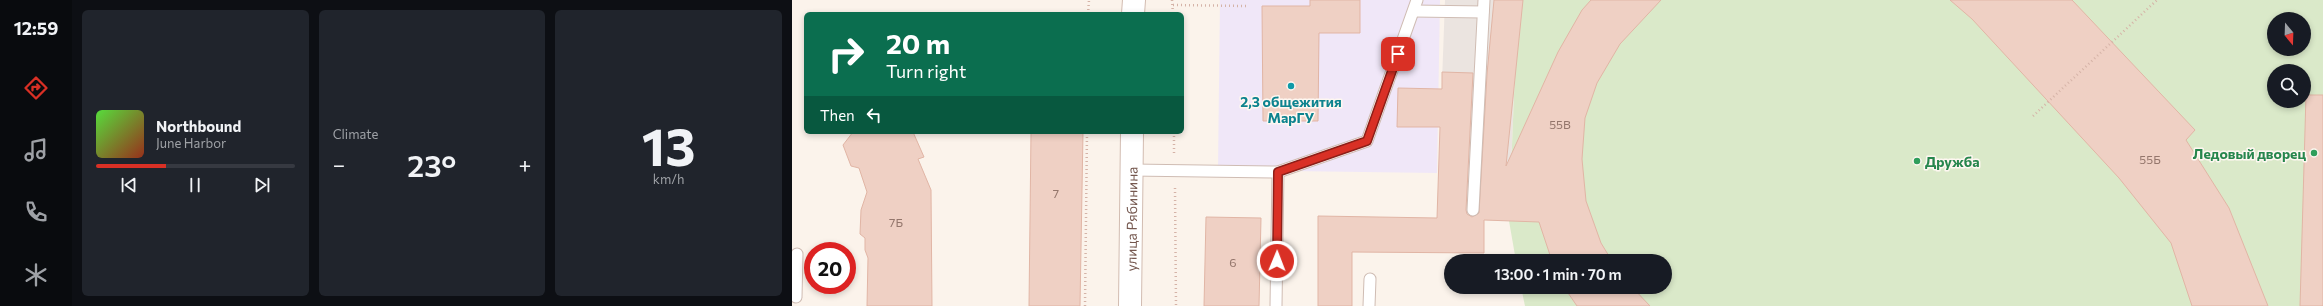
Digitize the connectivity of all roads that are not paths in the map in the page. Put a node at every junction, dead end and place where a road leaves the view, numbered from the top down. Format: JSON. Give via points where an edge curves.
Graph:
{"nodes":[{"id":1,"x":1134,"y":0,"type":"edge"},
{"id":2,"x":1417,"y":0,"type":"edge"},
{"id":3,"x":1484,"y":0,"type":"edge"},
{"id":4,"x":1414,"y":11,"type":"junction"},
{"id":5,"x":1133,"y":12,"type":"edge"},
{"id":6,"x":1483,"y":12,"type":"junction"},
{"id":7,"x":1132,"y":134,"type":"edge"},
{"id":8,"x":1132,"y":170,"type":"junction"},
{"id":9,"x":1278,"y":172,"type":"junction"},
{"id":10,"x":1473,"y":210,"type":"dead end"},
{"id":11,"x":797,"y":254,"type":"dead end"},
{"id":12,"x":1370,"y":279,"type":"dead end"},
{"id":13,"x":796,"y":297,"type":"dead end"},
{"id":14,"x":1130,"y":306,"type":"edge"},
{"id":15,"x":1276,"y":306,"type":"edge"},
{"id":16,"x":1370,"y":306,"type":"edge"}],
"edges":[{"from":1,"to":5,"type":"street"},
{"from":2,"to":4,"type":"lane"},
{"from":3,"to":6,"type":"lane"},
{"from":4,"to":6,"type":"lane"},
{"from":4,"to":9,"type":"lane","via":[[1367,141]]},
{"from":6,"to":10,"type":"lane"},
{"from":7,"to":8,"type":"street","name":"улица Рябинина"},
{"from":8,"to":9,"type":"lane"},
{"from":8,"to":14,"type":"street","name":"улица Рябинина"},
{"from":9,"to":15,"type":"lane"},
{"from":11,"to":13,"type":"lane"},
{"from":12,"to":16,"type":"lane"}]}
